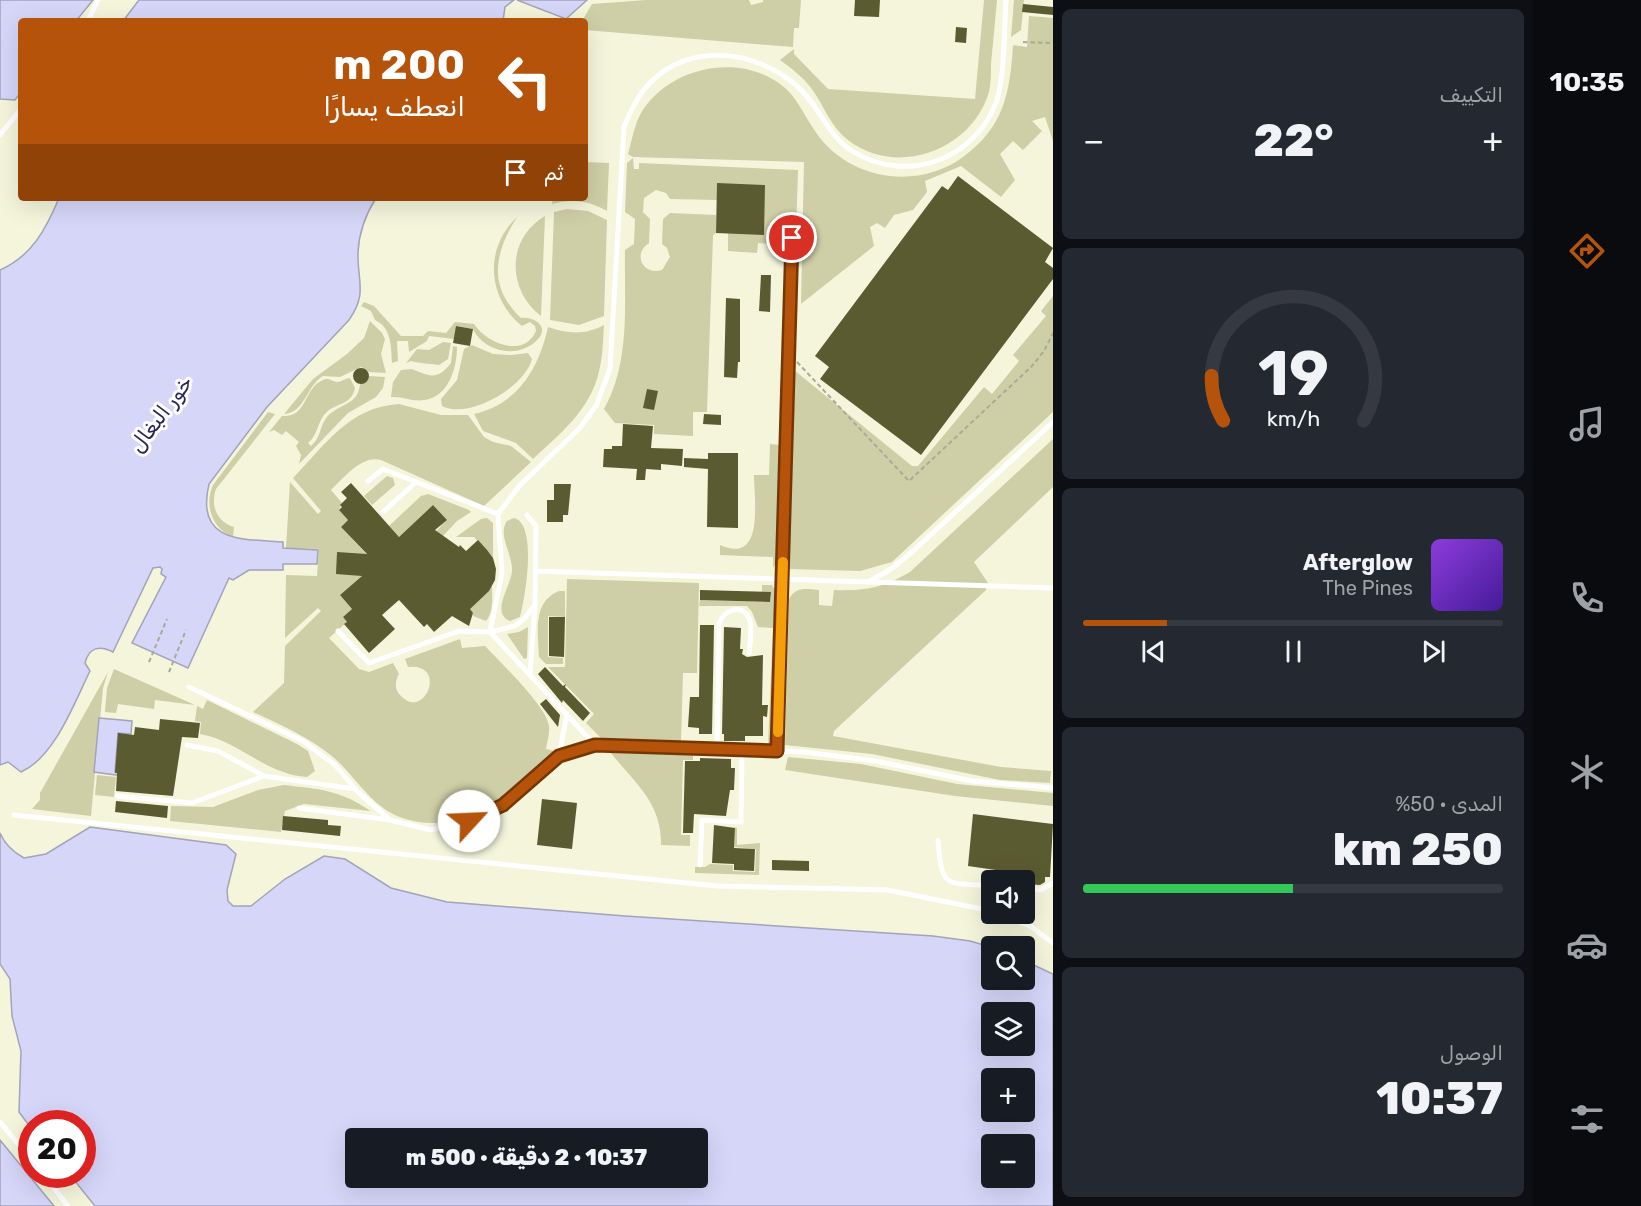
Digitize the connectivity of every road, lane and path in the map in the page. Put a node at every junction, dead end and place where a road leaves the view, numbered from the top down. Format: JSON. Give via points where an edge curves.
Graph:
{"nodes":[{"id":1,"x":98,"y":0,"type":"edge"},
{"id":2,"x":1006,"y":0,"type":"edge"},
{"id":3,"x":89,"y":18,"type":"edge"},
{"id":4,"x":1023,"y":42,"type":"dead end"},
{"id":5,"x":1053,"y":43,"type":"edge"},
{"id":6,"x":18,"y":113,"type":"edge"},
{"id":7,"x":0,"y":135,"type":"edge"},
{"id":8,"x":792,"y":238,"type":"dead end"},
{"id":9,"x":1053,"y":333,"type":"edge"},
{"id":10,"x":789,"y":354,"type":"junction"},
{"id":11,"x":1053,"y":422,"type":"edge"},
{"id":12,"x":368,"y":481,"type":"dead end"},
{"id":13,"x":416,"y":482,"type":"junction"},
{"id":14,"x":382,"y":512,"type":"dead end"},
{"id":15,"x":498,"y":514,"type":"junction"},
{"id":16,"x":527,"y":515,"type":"dead end"},
{"id":17,"x":535,"y":570,"type":"junction"},
{"id":18,"x":782,"y":580,"type":"junction"},
{"id":19,"x":866,"y":582,"type":"junction"},
{"id":20,"x":1053,"y":588,"type":"edge"},
{"id":21,"x":535,"y":605,"type":"junction"},
{"id":22,"x":167,"y":620,"type":"dead end"},
{"id":23,"x":186,"y":630,"type":"dead end"},
{"id":24,"x":338,"y":631,"type":"dead end"},
{"id":25,"x":490,"y":632,"type":"junction"},
{"id":26,"x":749,"y":653,"type":"dead end"},
{"id":27,"x":149,"y":662,"type":"dead end"},
{"id":28,"x":169,"y":672,"type":"dead end"},
{"id":29,"x":530,"y":675,"type":"junction"},
{"id":30,"x":189,"y":687,"type":"dead end"},
{"id":31,"x":567,"y":714,"type":"junction"},
{"id":32,"x":595,"y":745,"type":"junction"},
{"id":33,"x":188,"y":746,"type":"dead end"},
{"id":34,"x":717,"y":748,"type":"junction"},
{"id":35,"x":742,"y":750,"type":"junction"},
{"id":36,"x":777,"y":751,"type":"junction"},
{"id":37,"x":559,"y":756,"type":"junction"},
{"id":38,"x":264,"y":776,"type":"junction"},
{"id":39,"x":1053,"y":788,"type":"edge"},
{"id":40,"x":355,"y":789,"type":"junction"},
{"id":41,"x":117,"y":796,"type":"dead end"},
{"id":42,"x":299,"y":808,"type":"dead end"},
{"id":43,"x":14,"y":815,"type":"dead end"},
{"id":44,"x":390,"y":820,"type":"junction"},
{"id":45,"x":938,"y":840,"type":"dead end"},
{"id":46,"x":700,"y":865,"type":"dead end"},
{"id":47,"x":1053,"y":883,"type":"edge"},
{"id":48,"x":981,"y":885,"type":"edge"},
{"id":49,"x":1035,"y":890,"type":"edge"},
{"id":50,"x":981,"y":909,"type":"edge"},
{"id":51,"x":1025,"y":924,"type":"edge"},
{"id":52,"x":1053,"y":943,"type":"edge"},
{"id":53,"x":0,"y":1122,"type":"edge"},
{"id":54,"x":18,"y":1144,"type":"edge"},
{"id":55,"x":54,"y":1188,"type":"edge"},
{"id":56,"x":68,"y":1206,"type":"edge"}],
"edges":[{"from":1,"to":3,"type":"lane"},
{"from":2,"to":15,"type":"lane","via":[[997,99],[984,126],[963,149],[938,162],[910,168],[880,164],[852,151],[834,136],[800,88],[767,65],[745,58],[695,57],[672,66],[649,84],[632,107],[624,127],[610,369],[605,387],[579,429],[520,485]]},
{"from":4,"to":5,"type":"path"},
{"from":6,"to":7,"type":"lane"},
{"from":8,"to":10,"type":"lane"},
{"from":9,"to":10,"type":"path","via":[[1032,366],[909,482]]},
{"from":10,"to":18,"type":"lane"},
{"from":11,"to":19,"type":"lane","via":[[912,552]]},
{"from":12,"to":13,"type":"lane","via":[[383,469]]},
{"from":13,"to":14,"type":"lane"},
{"from":13,"to":15,"type":"lane"},
{"from":15,"to":25,"type":"lane","via":[[502,573]]},
{"from":16,"to":17,"type":"lane","via":[[536,526]]},
{"from":17,"to":18,"type":"lane"},
{"from":17,"to":21,"type":"lane"},
{"from":18,"to":19,"type":"lane"},
{"from":18,"to":36,"type":"lane"},
{"from":19,"to":20,"type":"lane"},
{"from":21,"to":25,"type":"lane","via":[[515,626]]},
{"from":21,"to":29,"type":"lane"},
{"from":22,"to":27,"type":"path"},
{"from":23,"to":28,"type":"path"},
{"from":24,"to":25,"type":"lane","via":[[369,663],[459,631]]},
{"from":25,"to":29,"type":"lane"},
{"from":26,"to":34,"type":"lane","via":[[750,621],[743,612],[728,611],[719,624]]},
{"from":29,"to":31,"type":"lane"},
{"from":30,"to":40,"type":"lane","via":[[303,741],[335,765]]},
{"from":31,"to":32,"type":"lane"},
{"from":31,"to":37,"type":"lane"},
{"from":32,"to":34,"type":"lane"},
{"from":32,"to":37,"type":"lane"},
{"from":33,"to":38,"type":"lane","via":[[218,751]]},
{"from":34,"to":35,"type":"lane"},
{"from":35,"to":36,"type":"lane"},
{"from":35,"to":46,"type":"lane","via":[[741,822],[702,820]]},
{"from":36,"to":39,"type":"lane","via":[[876,761],[972,781]]},
{"from":37,"to":44,"type":"lane","via":[[503,805],[469,821],[430,830]]},
{"from":38,"to":40,"type":"lane"},
{"from":38,"to":41,"type":"lane","via":[[192,803]]},
{"from":40,"to":44,"type":"lane"},
{"from":42,"to":44,"type":"lane"},
{"from":43,"to":50,"type":"lane","via":[[717,886],[888,890]]},
{"from":45,"to":48,"type":"lane","via":[[944,878],[954,883]]},
{"from":47,"to":49,"type":"lane"},
{"from":51,"to":52,"type":"lane"},
{"from":53,"to":54,"type":"lane"},
{"from":55,"to":56,"type":"lane"}]}
